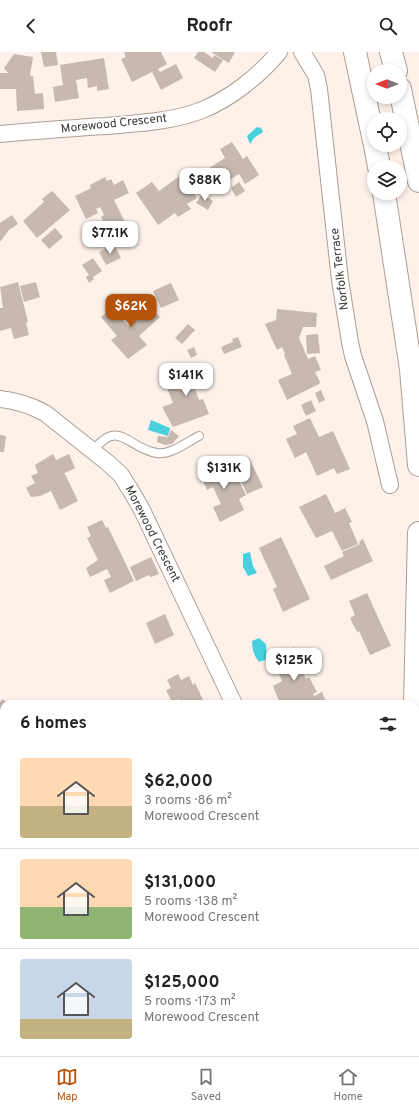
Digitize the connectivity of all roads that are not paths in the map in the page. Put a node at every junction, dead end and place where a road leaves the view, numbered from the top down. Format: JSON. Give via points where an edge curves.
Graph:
{"nodes":[{"id":1,"x":279,"y":52,"type":"edge"},
{"id":2,"x":302,"y":52,"type":"edge"},
{"id":3,"x":355,"y":52,"type":"edge"},
{"id":4,"x":391,"y":52,"type":"edge"},
{"id":5,"x":394,"y":64,"type":"edge"},
{"id":6,"x":403,"y":104,"type":"edge"},
{"id":7,"x":368,"y":112,"type":"edge"},
{"id":8,"x":0,"y":134,"type":"edge"},
{"id":9,"x":419,"y":181,"type":"edge"},
{"id":10,"x":385,"y":200,"type":"edge"},
{"id":11,"x":0,"y":398,"type":"edge"},
{"id":12,"x":199,"y":436,"type":"dead end"},
{"id":13,"x":93,"y":451,"type":"junction"},
{"id":14,"x":419,"y":465,"type":"edge"},
{"id":15,"x":390,"y":485,"type":"dead end"},
{"id":16,"x":419,"y":533,"type":"edge"},
{"id":17,"x":232,"y":700,"type":"edge"},
{"id":18,"x":415,"y":700,"type":"edge"}],
"edges":[{"from":1,"to":8,"type":"street","name":"Morewood Crescent","via":[[259,72],[221,100],[186,115],[149,122]]},
{"from":2,"to":15,"type":"street","name":"Norfolk Terrace","via":[[316,75],[319,89],[340,280],[350,342],[375,421]]},
{"from":3,"to":7,"type":"highway"},
{"from":4,"to":5,"type":"highway"},
{"from":6,"to":9,"type":"highway"},
{"from":10,"to":14,"type":"highway","via":[[411,369]]},
{"from":11,"to":13,"type":"street","name":"Morewood Crescent","via":[[33,406]]},
{"from":12,"to":13,"type":"lane","via":[[169,451],[157,453],[119,435],[111,435],[101,440]]},
{"from":13,"to":17,"type":"street","name":"Morewood Crescent","via":[[121,475],[142,510]]},
{"from":16,"to":18,"type":"highway"}]}
